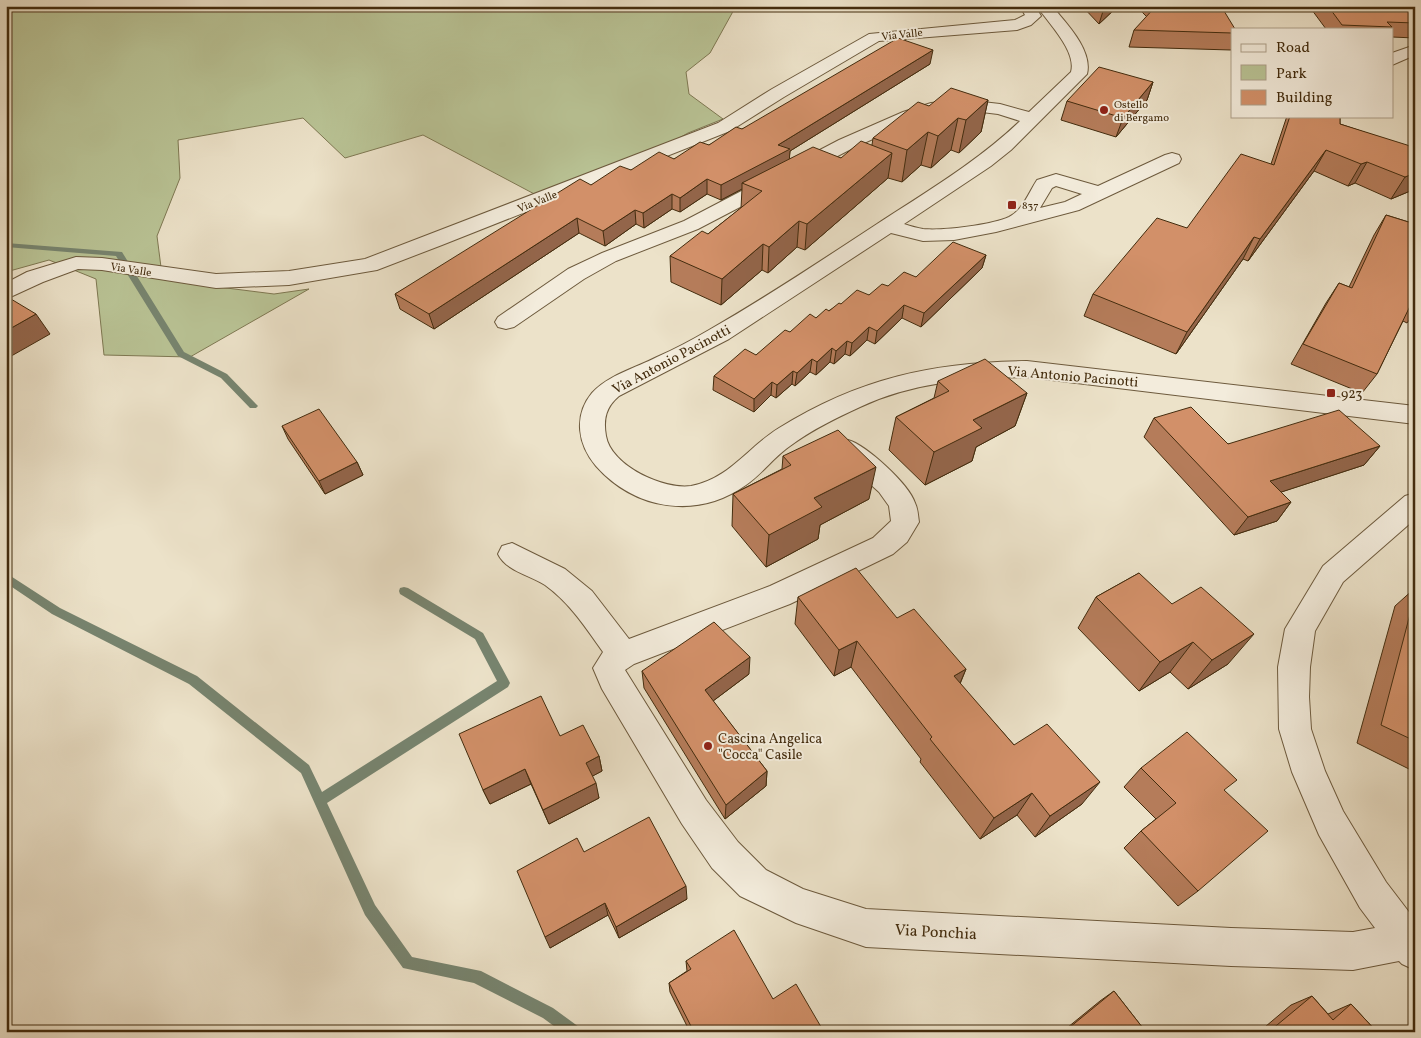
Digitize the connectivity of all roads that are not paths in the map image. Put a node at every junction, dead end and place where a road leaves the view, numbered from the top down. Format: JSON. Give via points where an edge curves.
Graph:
{"nodes":[{"id":1,"x":1027,"y":6,"type":"edge"},
{"id":2,"x":1044,"y":6,"type":"edge"},
{"id":3,"x":1415,"y":50,"type":"edge"},
{"id":4,"x":1394,"y":59,"type":"edge"},
{"id":5,"x":1032,"y":119,"type":"junction"},
{"id":6,"x":1172,"y":158,"type":"dead end"},
{"id":7,"x":1100,"y":193,"type":"junction"},
{"id":8,"x":1016,"y":221,"type":"junction"},
{"id":9,"x":887,"y":226,"type":"junction"},
{"id":10,"x":6,"y":292,"type":"edge"},
{"id":11,"x":506,"y":322,"type":"dead end"},
{"id":12,"x":1415,"y":415,"type":"edge"},
{"id":13,"x":816,"y":419,"type":"junction"},
{"id":14,"x":1415,"y":503,"type":"edge"},
{"id":15,"x":512,"y":554,"type":"dead end"},
{"id":16,"x":623,"y":655,"type":"junction"},
{"id":17,"x":1410,"y":946,"type":"edge"}],
"edges":[{"from":1,"to":10,"type":"street","name":"Via Valle","via":[[1033,16],[1018,24],[875,37],[724,127],[369,265],[289,278],[216,281],[76,263],[35,277]]},
{"from":2,"to":5,"type":"street","name":"Via Antonio Pacinotti","via":[[1058,22],[1082,69]]},
{"from":3,"to":4,"type":"street"},
{"from":5,"to":9,"type":"street","name":"Via Antonio Pacinotti","via":[[984,162]]},
{"from":5,"to":11,"type":"street","via":[[1000,109],[965,105],[931,108],[909,116],[846,144],[691,225],[609,257],[576,274]]},
{"from":6,"to":7,"type":"street"},
{"from":7,"to":8,"type":"street","via":[[1072,206]]},
{"from":7,"to":8,"type":"street","via":[[1056,180],[1044,184],[1032,206]]},
{"from":8,"to":9,"type":"street","via":[[954,234],[923,235]]},
{"from":9,"to":13,"type":"street","name":"Via Antonio Pacinotti","via":[[701,347],[614,388],[596,405],[590,428],[610,466],[628,480],[656,492],[683,497],[717,488],[743,474],[785,436]]},
{"from":12,"to":13,"type":"street","name":"Via Antonio Pacinotti","via":[[1027,369],[980,369],[901,381],[870,392]]},
{"from":13,"to":16,"type":"street","via":[[888,485],[902,503],[905,522],[897,534],[883,546],[780,595]]},
{"from":14,"to":17,"type":"street","via":[[1333,574],[1300,629],[1293,697],[1295,729],[1331,822],[1373,895]]},
{"from":15,"to":16,"type":"street","via":[[555,577],[582,600]]},
{"from":16,"to":17,"type":"street","name":"Via Ponchia","via":[[609,668],[612,679],[694,812],[725,855],[753,883],[796,905],[866,928],[1231,947],[1352,950]]}]}
